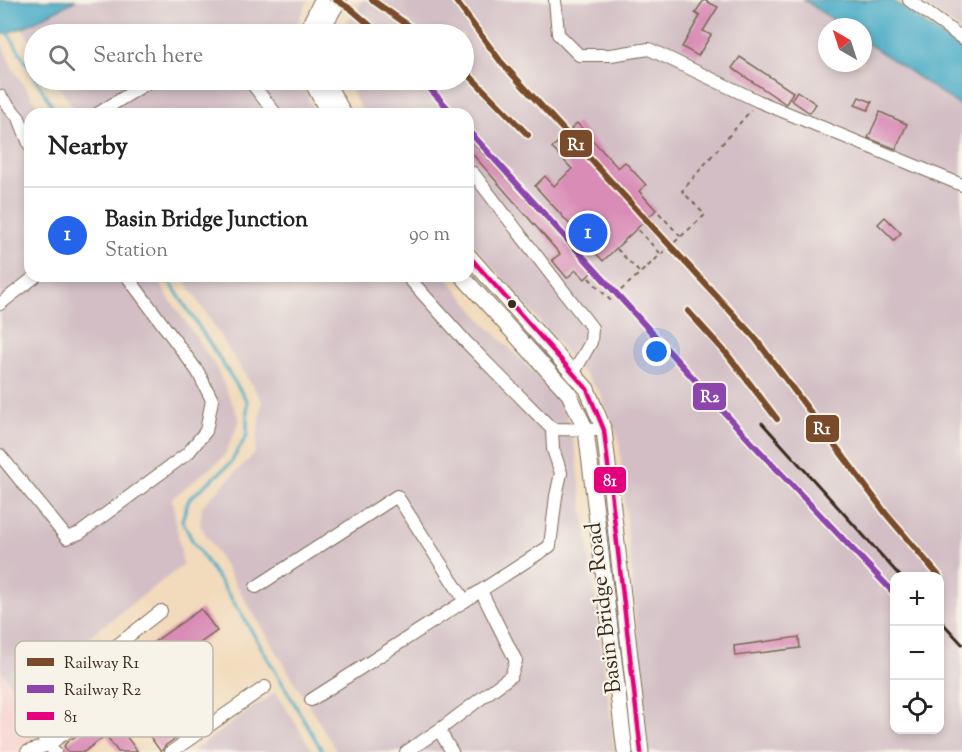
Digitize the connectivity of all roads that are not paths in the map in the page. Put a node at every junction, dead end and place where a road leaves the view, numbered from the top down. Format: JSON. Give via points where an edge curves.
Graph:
{"nodes":[{"id":1,"x":555,"y":0,"type":"edge"},
{"id":2,"x":909,"y":0,"type":"edge"},
{"id":3,"x":327,"y":5,"type":"edge"},
{"id":4,"x":313,"y":24,"type":"edge"},
{"id":5,"x":322,"y":24,"type":"edge"},
{"id":6,"x":962,"y":38,"type":"edge"},
{"id":7,"x":136,"y":90,"type":"edge"},
{"id":8,"x":257,"y":90,"type":"edge"},
{"id":9,"x":316,"y":90,"type":"edge"},
{"id":10,"x":331,"y":90,"type":"edge"},
{"id":11,"x":0,"y":96,"type":"edge"},
{"id":12,"x":107,"y":108,"type":"edge"},
{"id":13,"x":271,"y":108,"type":"edge"},
{"id":14,"x":326,"y":108,"type":"edge"},
{"id":15,"x":341,"y":108,"type":"edge"},
{"id":16,"x":24,"y":131,"type":"edge"},
{"id":17,"x":474,"y":174,"type":"edge"},
{"id":18,"x":962,"y":185,"type":"edge"},
{"id":19,"x":474,"y":262,"type":"edge"},
{"id":20,"x":28,"y":282,"type":"edge"},
{"id":21,"x":131,"y":282,"type":"edge"},
{"id":22,"x":412,"y":282,"type":"edge"},
{"id":23,"x":467,"y":282,"type":"edge"},
{"id":24,"x":0,"y":304,"type":"edge"},
{"id":25,"x":573,"y":374,"type":"junction"},
{"id":26,"x":552,"y":429,"type":"junction"},
{"id":27,"x":586,"y":430,"type":"junction"},
{"id":28,"x":604,"y":430,"type":"junction"},
{"id":29,"x":0,"y":455,"type":"edge"},
{"id":30,"x":256,"y":587,"type":"dead end"},
{"id":31,"x":481,"y":591,"type":"junction"},
{"id":32,"x":465,"y":601,"type":"junction"},
{"id":33,"x":161,"y":611,"type":"dead end"},
{"id":34,"x":122,"y":641,"type":"edge"},
{"id":35,"x":265,"y":687,"type":"dead end"},
{"id":36,"x":310,"y":700,"type":"dead end"},
{"id":37,"x":213,"y":723,"type":"edge"},
{"id":38,"x":439,"y":730,"type":"junction"},
{"id":39,"x":68,"y":737,"type":"edge"},
{"id":40,"x":193,"y":737,"type":"edge"},
{"id":41,"x":52,"y":749,"type":"edge"},
{"id":42,"x":27,"y":752,"type":"edge"},
{"id":43,"x":171,"y":752,"type":"edge"},
{"id":44,"x":406,"y":752,"type":"edge"},
{"id":45,"x":452,"y":752,"type":"edge"},
{"id":46,"x":625,"y":752,"type":"edge"},
{"id":47,"x":641,"y":752,"type":"edge"}],
"edges":[{"from":1,"to":18,"type":"street","via":[[558,34],[579,55],[649,49],[758,101]]},
{"from":2,"to":6,"type":"street"},
{"from":3,"to":4,"type":"main road"},
{"from":3,"to":5,"type":"main road"},
{"from":7,"to":12,"type":"street"},
{"from":8,"to":13,"type":"street"},
{"from":9,"to":14,"type":"main road"},
{"from":10,"to":15,"type":"main road"},
{"from":11,"to":16,"type":"street","via":[[19,118]]},
{"from":17,"to":25,"type":"street","via":[[592,328],[591,342]]},
{"from":19,"to":25,"type":"main road","name":"Basin Bridge Road"},
{"from":20,"to":24,"type":"street"},
{"from":21,"to":29,"type":"street","via":[[198,372],[212,400],[206,431],[188,453],[67,538]]},
{"from":22,"to":26,"type":"street"},
{"from":23,"to":27,"type":"main road","name":"Basin Bridge Road","via":[[569,394]]},
{"from":25,"to":28,"type":"main road","name":"Basin Bridge Road","via":[[587,389]]},
{"from":26,"to":27,"type":"street"},
{"from":26,"to":31,"type":"street","via":[[553,449],[561,473],[550,546]]},
{"from":27,"to":28,"type":"street"},
{"from":27,"to":46,"type":"main road","name":"Basin Bridge Road"},
{"from":28,"to":47,"type":"main road","name":"Basin Bridge Road"},
{"from":30,"to":32,"type":"street","via":[[397,496]]},
{"from":31,"to":32,"type":"street"},
{"from":31,"to":38,"type":"street","via":[[516,661],[511,676]]},
{"from":32,"to":36,"type":"street"},
{"from":33,"to":34,"type":"street"},
{"from":35,"to":37,"type":"street"},
{"from":38,"to":44,"type":"street"},
{"from":38,"to":45,"type":"street"},
{"from":39,"to":41,"type":"street"},
{"from":40,"to":43,"type":"street"},
{"from":41,"to":42,"type":"street"}]}
